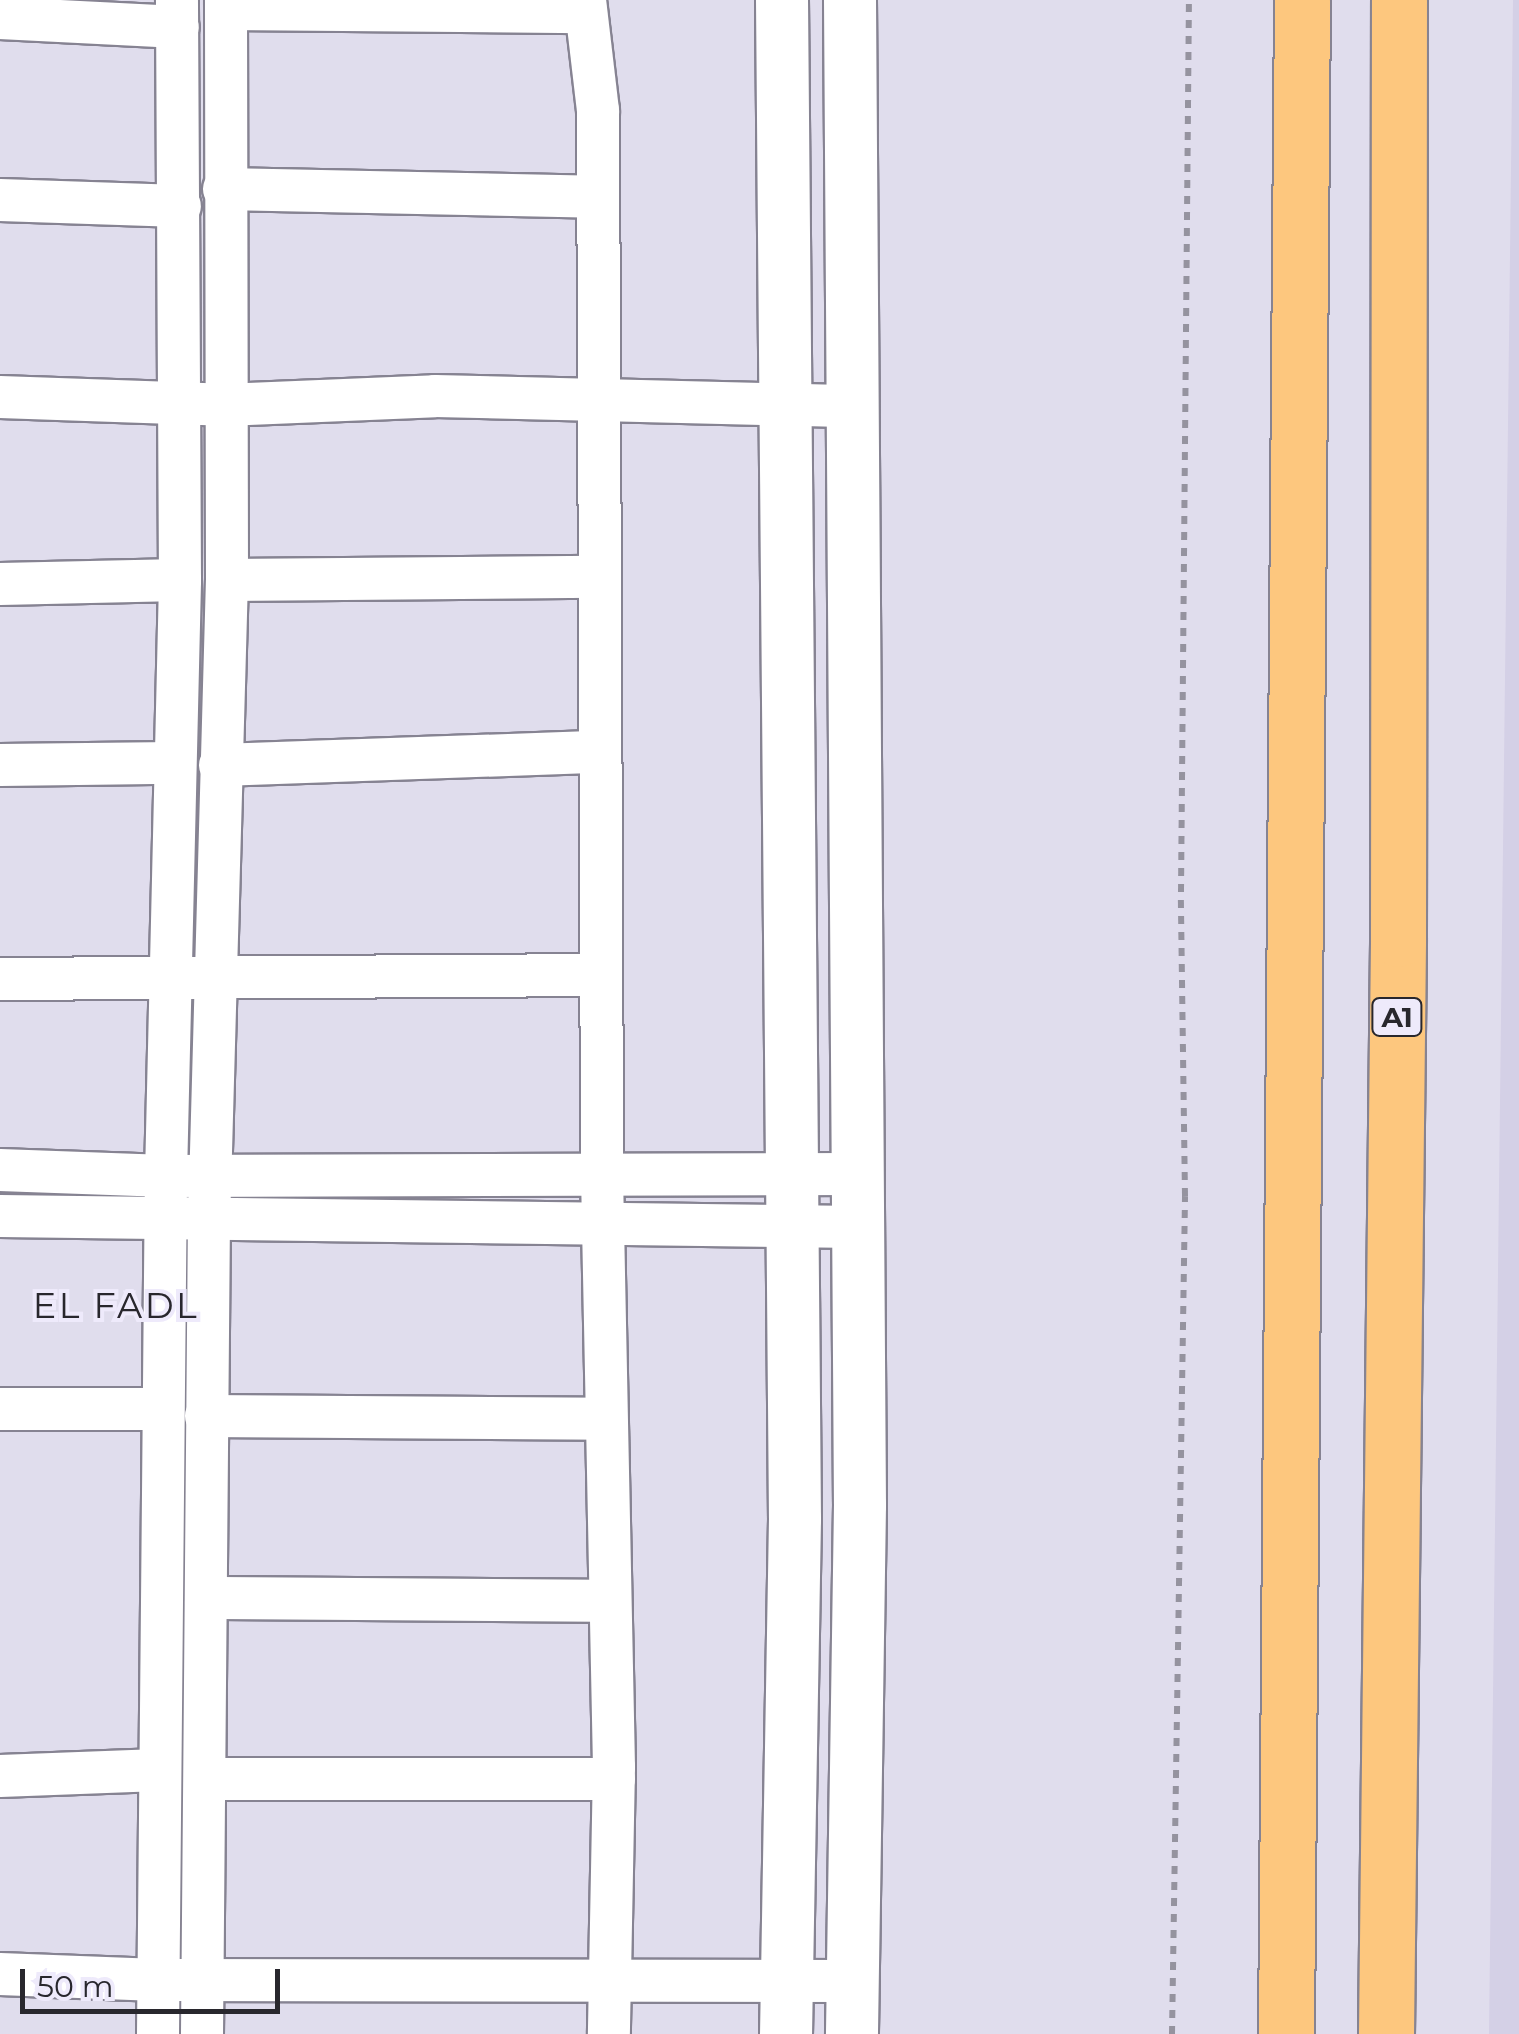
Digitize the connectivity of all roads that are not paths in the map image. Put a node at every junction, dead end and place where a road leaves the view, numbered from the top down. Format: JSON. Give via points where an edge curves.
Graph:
{"nodes":[{"id":1,"x":782,"y":0,"type":"edge"},
{"id":2,"x":850,"y":0,"type":"edge"},
{"id":3,"x":1302,"y":0,"type":"edge"},
{"id":4,"x":1399,"y":0,"type":"edge"},
{"id":5,"x":226,"y":4,"type":"edge"},
{"id":6,"x":586,"y":6,"type":"edge"},
{"id":7,"x":178,"y":13,"type":"edge"},
{"id":8,"x":0,"y":18,"type":"edge"},
{"id":9,"x":224,"y":189,"type":"junction"},
{"id":10,"x":594,"y":196,"type":"junction"},
{"id":11,"x":0,"y":200,"type":"edge"},
{"id":12,"x":180,"y":206,"type":"junction"},
{"id":13,"x":0,"y":398,"type":"edge"},
{"id":14,"x":596,"y":400,"type":"junction"},
{"id":15,"x":178,"y":402,"type":"junction"},
{"id":16,"x":786,"y":402,"type":"junction"},
{"id":17,"x":224,"y":405,"type":"junction"},
{"id":18,"x":854,"y":406,"type":"junction"},
{"id":19,"x":597,"y":577,"type":"junction"},
{"id":20,"x":180,"y":580,"type":"junction"},
{"id":21,"x":226,"y":580,"type":"junction"},
{"id":22,"x":0,"y":584,"type":"edge"},
{"id":23,"x":598,"y":752,"type":"junction"},
{"id":24,"x":174,"y":763,"type":"junction"},
{"id":25,"x":0,"y":765,"type":"edge"},
{"id":26,"x":220,"y":765,"type":"junction"},
{"id":27,"x":600,"y":975,"type":"junction"},
{"id":28,"x":0,"y":978,"type":"edge"},
{"id":29,"x":214,"y":979,"type":"junction"},
{"id":30,"x":171,"y":980,"type":"junction"},
{"id":31,"x":0,"y":1170,"type":"edge"},
{"id":32,"x":210,"y":1174,"type":"junction"},
{"id":33,"x":602,"y":1174,"type":"junction"},
{"id":34,"x":788,"y":1174,"type":"junction"},
{"id":35,"x":859,"y":1174,"type":"junction"},
{"id":36,"x":166,"y":1176,"type":"junction"},
{"id":37,"x":0,"y":1216,"type":"edge"},
{"id":38,"x":167,"y":1221,"type":"junction"},
{"id":39,"x":209,"y":1223,"type":"junction"},
{"id":40,"x":606,"y":1223,"type":"junction"},
{"id":41,"x":788,"y":1227,"type":"junction"},
{"id":42,"x":858,"y":1227,"type":"junction"},
{"id":43,"x":0,"y":1408,"type":"edge"},
{"id":44,"x":163,"y":1410,"type":"junction"},
{"id":45,"x":206,"y":1416,"type":"junction"},
{"id":46,"x":606,"y":1419,"type":"junction"},
{"id":47,"x":206,"y":1598,"type":"junction"},
{"id":48,"x":609,"y":1600,"type":"junction"},
{"id":49,"x":160,"y":1770,"type":"junction"},
{"id":50,"x":0,"y":1776,"type":"edge"},
{"id":51,"x":205,"y":1780,"type":"junction"},
{"id":52,"x":614,"y":1780,"type":"junction"},
{"id":53,"x":0,"y":1974,"type":"edge"},
{"id":54,"x":158,"y":1980,"type":"junction"},
{"id":55,"x":205,"y":1980,"type":"junction"},
{"id":56,"x":611,"y":1980,"type":"junction"},
{"id":57,"x":852,"y":1982,"type":"junction"},
{"id":58,"x":786,"y":2009,"type":"edge"},
{"id":59,"x":158,"y":2034,"type":"edge"},
{"id":60,"x":202,"y":2034,"type":"edge"},
{"id":61,"x":609,"y":2034,"type":"edge"},
{"id":62,"x":852,"y":2034,"type":"edge"},
{"id":63,"x":1286,"y":2034,"type":"edge"},
{"id":64,"x":1386,"y":2034,"type":"edge"}],
"edges":[{"from":1,"to":16,"type":"street"},
{"from":2,"to":18,"type":"street"},
{"from":3,"to":63,"type":"highway"},
{"from":4,"to":64,"type":"highway","number":"A1","via":[[1398,940]]},
{"from":5,"to":6,"type":"street"},
{"from":5,"to":9,"type":"street"},
{"from":6,"to":10,"type":"street","via":[[598,110]]},
{"from":7,"to":8,"type":"street"},
{"from":7,"to":12,"type":"street"},
{"from":9,"to":10,"type":"street"},
{"from":9,"to":17,"type":"street"},
{"from":10,"to":14,"type":"street"},
{"from":11,"to":12,"type":"street"},
{"from":12,"to":15,"type":"street"},
{"from":13,"to":15,"type":"street"},
{"from":14,"to":16,"type":"street"},
{"from":14,"to":17,"type":"street","via":[[435,396]]},
{"from":14,"to":19,"type":"street"},
{"from":15,"to":17,"type":"street"},
{"from":15,"to":20,"type":"street"},
{"from":16,"to":18,"type":"street"},
{"from":16,"to":34,"type":"street"},
{"from":17,"to":21,"type":"street"},
{"from":18,"to":35,"type":"street"},
{"from":19,"to":21,"type":"street"},
{"from":19,"to":23,"type":"street"},
{"from":20,"to":22,"type":"street"},
{"from":20,"to":24,"type":"street"},
{"from":21,"to":26,"type":"street"},
{"from":23,"to":26,"type":"street"},
{"from":23,"to":27,"type":"street"},
{"from":24,"to":25,"type":"street"},
{"from":24,"to":30,"type":"street"},
{"from":26,"to":29,"type":"street"},
{"from":27,"to":29,"type":"street"},
{"from":27,"to":33,"type":"street"},
{"from":28,"to":30,"type":"street"},
{"from":29,"to":30,"type":"street"},
{"from":29,"to":32,"type":"street"},
{"from":30,"to":36,"type":"street"},
{"from":31,"to":36,"type":"street"},
{"from":32,"to":33,"type":"street"},
{"from":32,"to":36,"type":"street"},
{"from":32,"to":39,"type":"street"},
{"from":33,"to":34,"type":"street"},
{"from":33,"to":40,"type":"street"},
{"from":34,"to":35,"type":"street"},
{"from":34,"to":41,"type":"street"},
{"from":35,"to":42,"type":"street"},
{"from":36,"to":38,"type":"street"},
{"from":37,"to":38,"type":"street"},
{"from":38,"to":39,"type":"street"},
{"from":38,"to":44,"type":"street"},
{"from":39,"to":40,"type":"street"},
{"from":39,"to":45,"type":"street"},
{"from":40,"to":41,"type":"street"},
{"from":40,"to":46,"type":"street"},
{"from":41,"to":42,"type":"street"},
{"from":41,"to":58,"type":"street","via":[[795,1520]]},
{"from":42,"to":57,"type":"street"},
{"from":43,"to":44,"type":"street"},
{"from":44,"to":49,"type":"street"},
{"from":45,"to":46,"type":"street"},
{"from":45,"to":47,"type":"street"},
{"from":46,"to":48,"type":"street"},
{"from":47,"to":48,"type":"street"},
{"from":47,"to":51,"type":"street"},
{"from":48,"to":52,"type":"street"},
{"from":49,"to":50,"type":"street"},
{"from":49,"to":54,"type":"street"},
{"from":51,"to":52,"type":"street"},
{"from":51,"to":55,"type":"street"},
{"from":52,"to":56,"type":"street"},
{"from":53,"to":54,"type":"street"},
{"from":54,"to":55,"type":"street"},
{"from":54,"to":59,"type":"street"},
{"from":55,"to":56,"type":"street"},
{"from":55,"to":60,"type":"street"},
{"from":56,"to":58,"type":"street"},
{"from":56,"to":61,"type":"street"},
{"from":57,"to":58,"type":"street"},
{"from":57,"to":62,"type":"street"}]}
